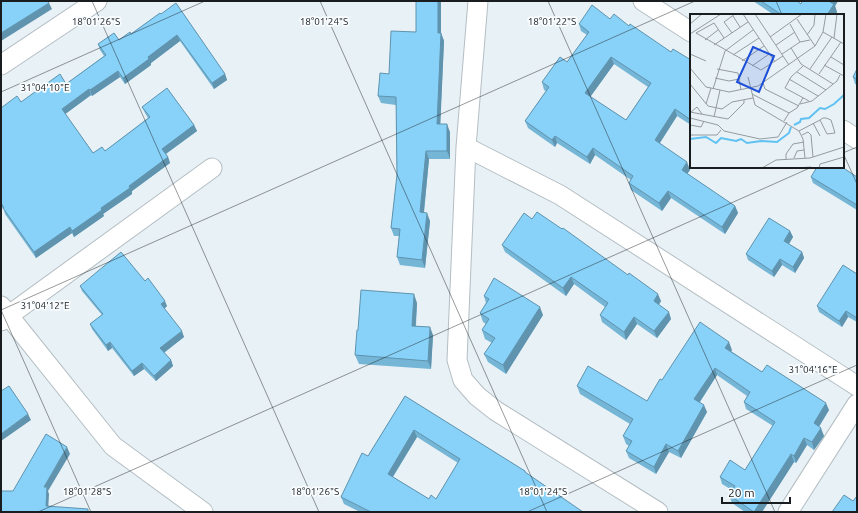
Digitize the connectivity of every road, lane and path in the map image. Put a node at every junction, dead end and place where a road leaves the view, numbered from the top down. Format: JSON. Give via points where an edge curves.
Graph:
{"nodes":[{"id":1,"x":478,"y":1,"type":"edge"},
{"id":2,"x":643,"y":1,"type":"edge"},
{"id":3,"x":88,"y":4,"type":"edge"},
{"id":4,"x":690,"y":31,"type":"edge"},
{"id":5,"x":1,"y":65,"type":"edge"},
{"id":6,"x":844,"y":131,"type":"edge"},
{"id":7,"x":857,"y":139,"type":"edge"},
{"id":8,"x":466,"y":147,"type":"junction"},
{"id":9,"x":212,"y":168,"type":"dead end"},
{"id":10,"x":3,"y":314,"type":"edge"},
{"id":11,"x":857,"y":386,"type":"edge"},
{"id":12,"x":857,"y":404,"type":"edge"},
{"id":13,"x":203,"y":512,"type":"edge"},
{"id":14,"x":658,"y":512,"type":"edge"},
{"id":15,"x":788,"y":512,"type":"edge"}],
"edges":[{"from":1,"to":8,"type":"street"},
{"from":2,"to":4,"type":"street"},
{"from":3,"to":5,"type":"street"},
{"from":6,"to":7,"type":"street"},
{"from":8,"to":11,"type":"street","via":[[560,195]]},
{"from":8,"to":14,"type":"street","via":[[457,360],[463,380],[477,396],[496,411]]},
{"from":9,"to":10,"type":"street"},
{"from":10,"to":13,"type":"street","via":[[114,446]]},
{"from":12,"to":15,"type":"street"}]}
